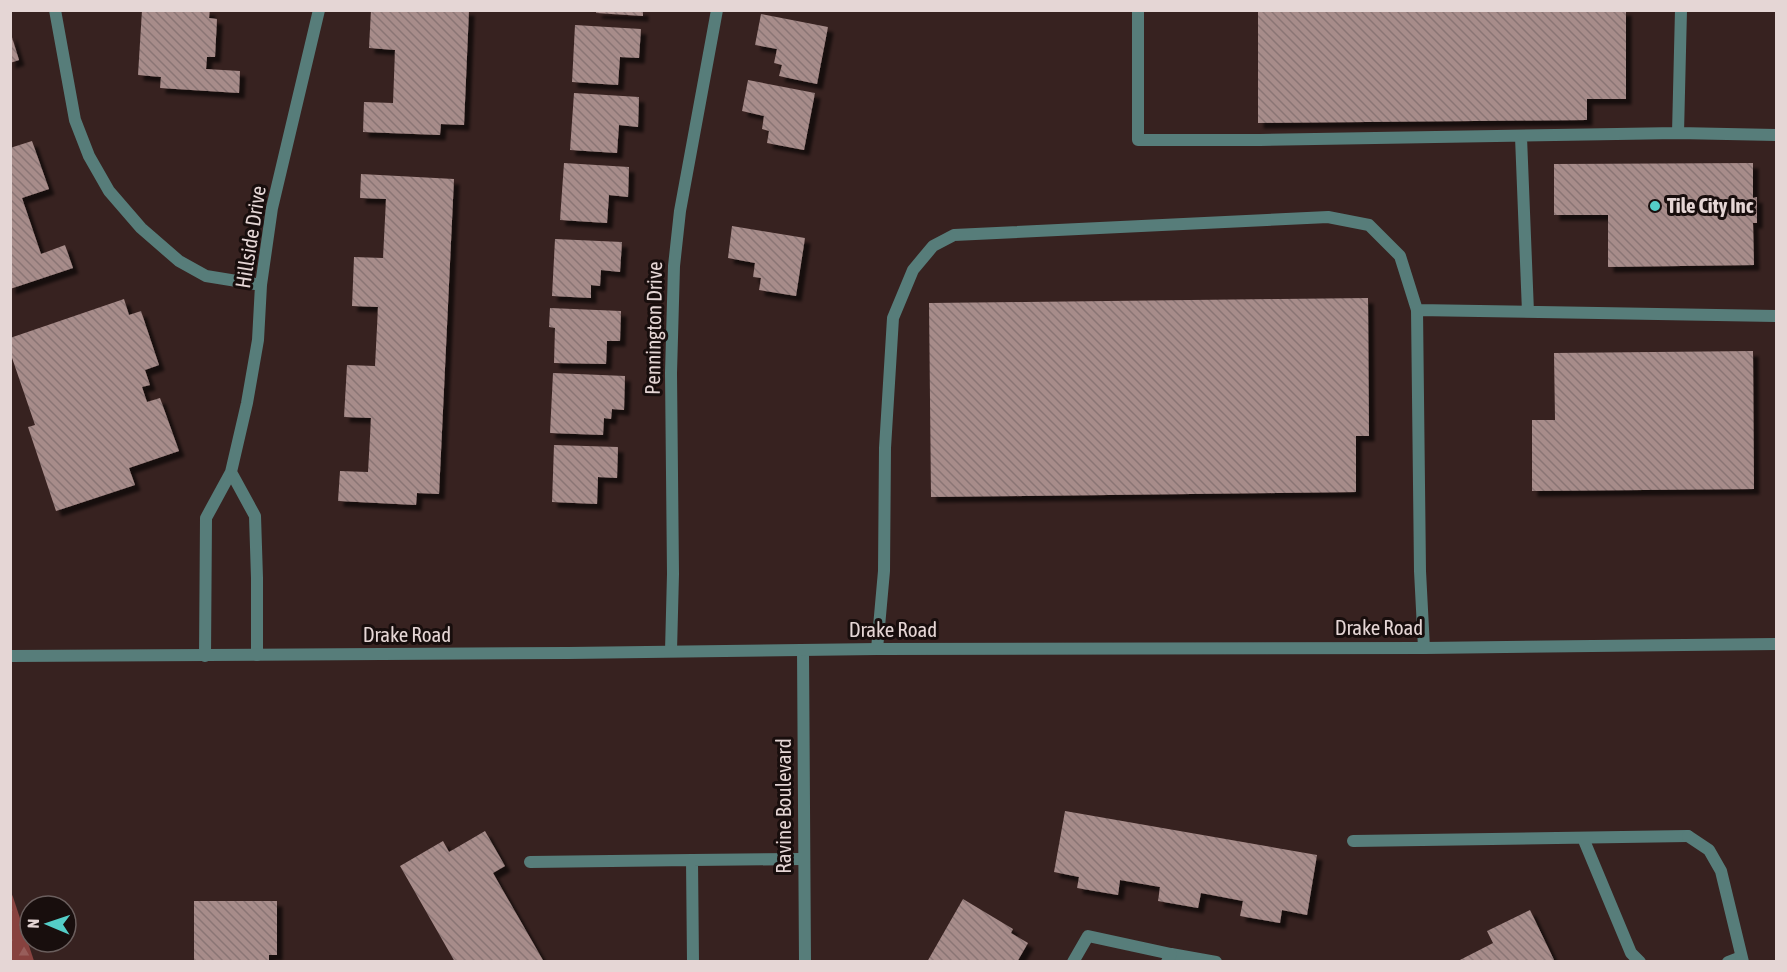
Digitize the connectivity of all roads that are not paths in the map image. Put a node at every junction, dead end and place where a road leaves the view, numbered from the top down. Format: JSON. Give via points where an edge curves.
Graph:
{"nodes":[{"id":1,"x":55,"y":10,"type":"edge"},
{"id":2,"x":319,"y":10,"type":"edge"},
{"id":3,"x":717,"y":10,"type":"edge"},
{"id":4,"x":1138,"y":10,"type":"edge"},
{"id":5,"x":1681,"y":10,"type":"edge"},
{"id":6,"x":1678,"y":134,"type":"junction"},
{"id":7,"x":1776,"y":135,"type":"edge"},
{"id":8,"x":1521,"y":137,"type":"junction"},
{"id":9,"x":261,"y":285,"type":"junction"},
{"id":10,"x":1417,"y":310,"type":"junction"},
{"id":11,"x":1528,"y":312,"type":"junction"},
{"id":12,"x":1776,"y":316,"type":"edge"},
{"id":13,"x":231,"y":472,"type":"junction"},
{"id":14,"x":1776,"y":644,"type":"edge"},
{"id":15,"x":1424,"y":648,"type":"junction"},
{"id":16,"x":877,"y":649,"type":"junction"},
{"id":17,"x":803,"y":650,"type":"junction"},
{"id":18,"x":671,"y":651,"type":"junction"},
{"id":19,"x":257,"y":655,"type":"junction"},
{"id":20,"x":10,"y":656,"type":"edge"},
{"id":21,"x":205,"y":656,"type":"junction"},
{"id":22,"x":1583,"y":838,"type":"junction"},
{"id":23,"x":1353,"y":841,"type":"dead end"},
{"id":24,"x":804,"y":859,"type":"junction"},
{"id":25,"x":692,"y":860,"type":"junction"},
{"id":26,"x":530,"y":862,"type":"dead end"},
{"id":27,"x":1169,"y":958,"type":"edge"},
{"id":28,"x":1742,"y":959,"type":"edge"},
{"id":29,"x":693,"y":962,"type":"edge"},
{"id":30,"x":805,"y":962,"type":"edge"},
{"id":31,"x":1073,"y":962,"type":"edge"},
{"id":32,"x":1216,"y":962,"type":"edge"},
{"id":33,"x":1640,"y":962,"type":"edge"},
{"id":34,"x":1728,"y":962,"type":"edge"}],
"edges":[{"from":1,"to":9,"type":"street","via":[[75,120],[109,191],[141,228],[179,261],[206,276]]},
{"from":2,"to":9,"type":"street","name":"Hillside Drive","via":[[272,208]]},
{"from":3,"to":18,"type":"street","name":"Pennington Drive","via":[[674,266]]},
{"from":4,"to":8,"type":"street","via":[[1138,140]]},
{"from":5,"to":6,"type":"street"},
{"from":6,"to":7,"type":"street"},
{"from":6,"to":8,"type":"street"},
{"from":8,"to":11,"type":"street"},
{"from":9,"to":13,"type":"street","name":"Hillside Drive","via":[[258,340]]},
{"from":10,"to":11,"type":"street"},
{"from":10,"to":15,"type":"street"},
{"from":10,"to":16,"type":"street","via":[[1400,256],[1370,225],[1328,217],[954,235],[933,246],[913,270],[893,318],[885,448],[884,572]]},
{"from":11,"to":12,"type":"street"},
{"from":13,"to":19,"type":"street","via":[[255,516]]},
{"from":13,"to":21,"type":"street","name":"Hillside Drive","via":[[206,518]]},
{"from":14,"to":15,"type":"street","name":"Drake Road"},
{"from":15,"to":16,"type":"street","name":"Drake Road"},
{"from":16,"to":17,"type":"street","name":"Drake Road"},
{"from":17,"to":18,"type":"street","name":"Drake Road"},
{"from":17,"to":24,"type":"street","name":"Ravine Boulevard"},
{"from":18,"to":19,"type":"street","name":"Drake Road"},
{"from":19,"to":21,"type":"street","name":"Drake Road"},
{"from":20,"to":21,"type":"street","name":"Drake Road"},
{"from":22,"to":23,"type":"street"},
{"from":22,"to":28,"type":"street","via":[[1688,836],[1709,850],[1721,871]]},
{"from":22,"to":33,"type":"street","via":[[1631,953]]},
{"from":24,"to":25,"type":"street"},
{"from":24,"to":30,"type":"street","name":"Ravine Boulevard"},
{"from":25,"to":26,"type":"street"},
{"from":25,"to":29,"type":"street"},
{"from":27,"to":31,"type":"street","via":[[1088,936]]},
{"from":27,"to":32,"type":"street"},
{"from":28,"to":34,"type":"street"}]}
